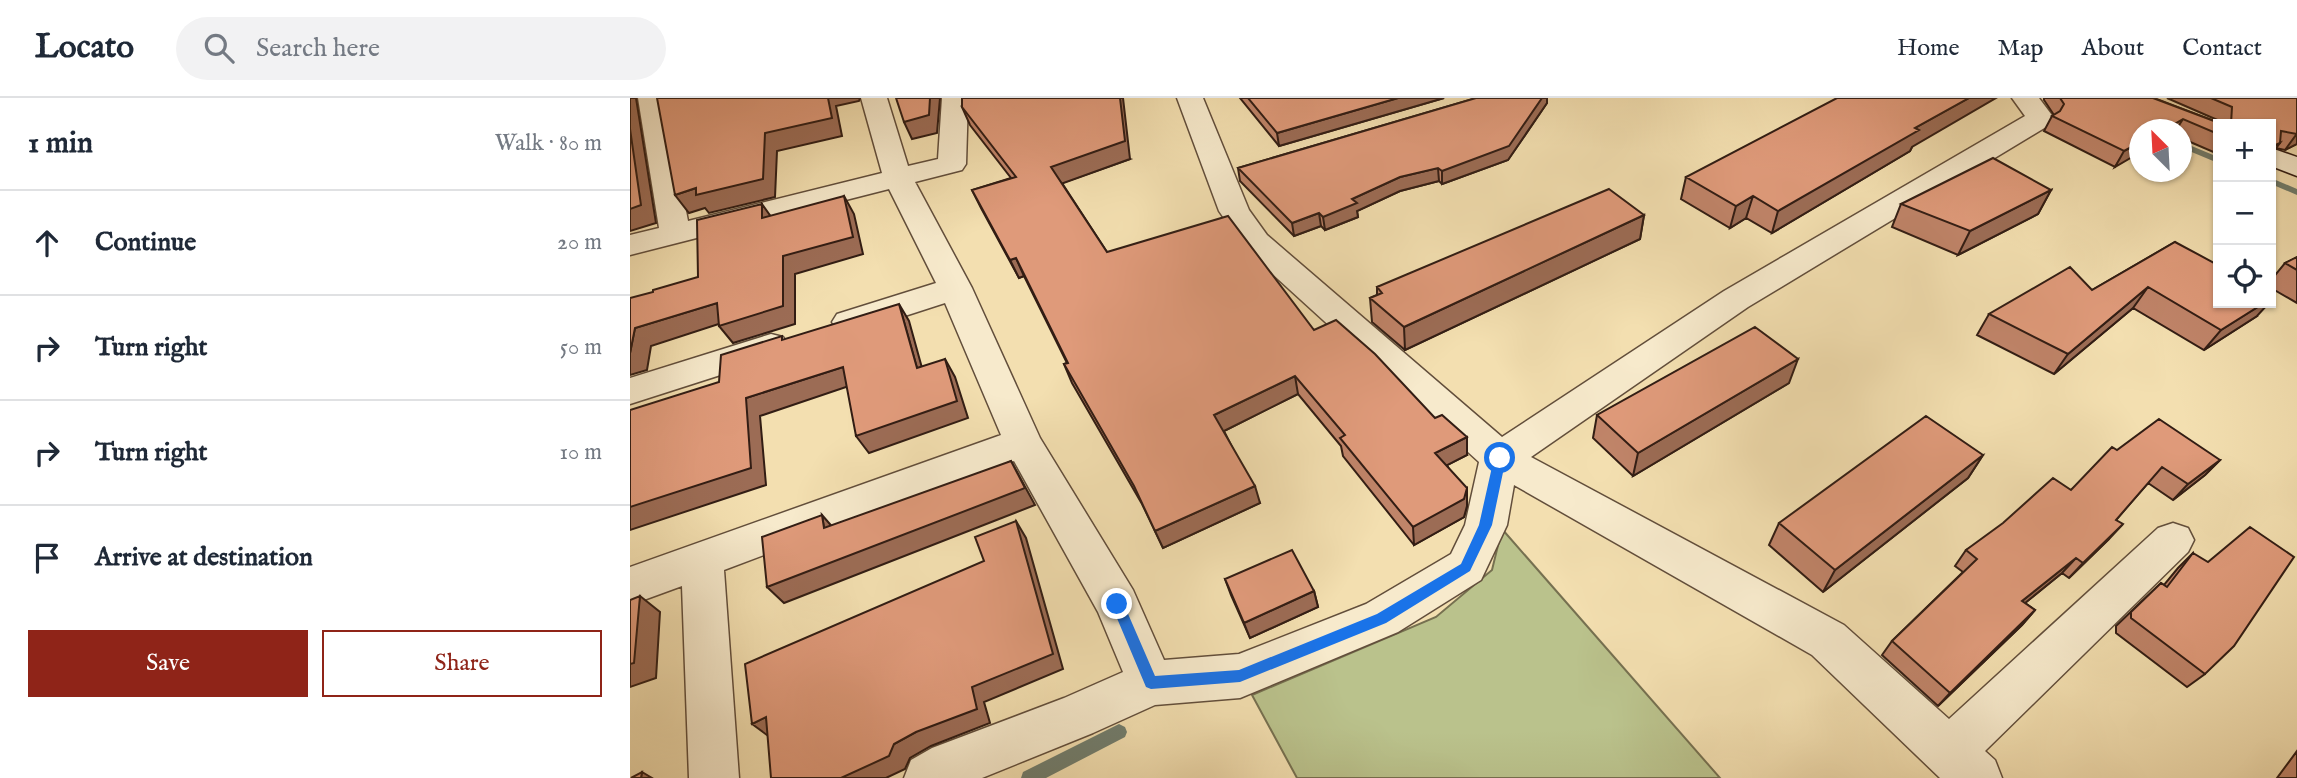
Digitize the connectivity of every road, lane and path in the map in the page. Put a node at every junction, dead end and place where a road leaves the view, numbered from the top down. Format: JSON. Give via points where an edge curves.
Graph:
{"nodes":[{"id":1,"x":651,"y":98,"type":"edge"},
{"id":2,"x":874,"y":98,"type":"edge"},
{"id":3,"x":955,"y":98,"type":"edge"},
{"id":4,"x":1191,"y":98,"type":"edge"},
{"id":5,"x":2025,"y":98,"type":"edge"},
{"id":6,"x":2276,"y":158,"type":"edge"},
{"id":7,"x":2297,"y":167,"type":"edge"},
{"id":8,"x":897,"y":176,"type":"junction"},
{"id":9,"x":675,"y":233,"type":"junction"},
{"id":10,"x":630,"y":245,"type":"edge"},
{"id":11,"x":955,"y":288,"type":"junction"},
{"id":12,"x":630,"y":391,"type":"edge"},
{"id":13,"x":1023,"y":442,"type":"junction"},
{"id":14,"x":1500,"y":458,"type":"junction"},
{"id":15,"x":2173,"y":540,"type":"dead end"},
{"id":16,"x":702,"y":559,"type":"junction"},
{"id":17,"x":630,"y":586,"type":"edge"},
{"id":18,"x":1151,"y":683,"type":"junction"},
{"id":19,"x":1963,"y":765,"type":"edge"},
{"id":20,"x":714,"y":778,"type":"edge"},
{"id":21,"x":929,"y":778,"type":"edge"}],
"edges":[{"from":1,"to":9,"type":"street"},
{"from":2,"to":8,"type":"street"},
{"from":3,"to":8,"type":"street","via":[[952,164]]},
{"from":4,"to":14,"type":"street","via":[[1231,171],[1234,212],[1256,242]]},
{"from":5,"to":14,"type":"street","via":[[2041,118],[1736,299]]},
{"from":6,"to":7,"type":"street"},
{"from":8,"to":9,"type":"street"},
{"from":8,"to":11,"type":"street"},
{"from":9,"to":10,"type":"street"},
{"from":11,"to":12,"type":"street"},
{"from":11,"to":13,"type":"street"},
{"from":13,"to":16,"type":"street"},
{"from":13,"to":18,"type":"street","via":[[1117,604]]},
{"from":14,"to":18,"type":"street","via":[[1486,525],[1466,567],[1382,618],[1240,676]]},
{"from":14,"to":19,"type":"street","via":[[1828,640]]},
{"from":15,"to":19,"type":"street"},
{"from":16,"to":17,"type":"street"},
{"from":16,"to":20,"type":"street"},
{"from":18,"to":21,"type":"street"}]}
